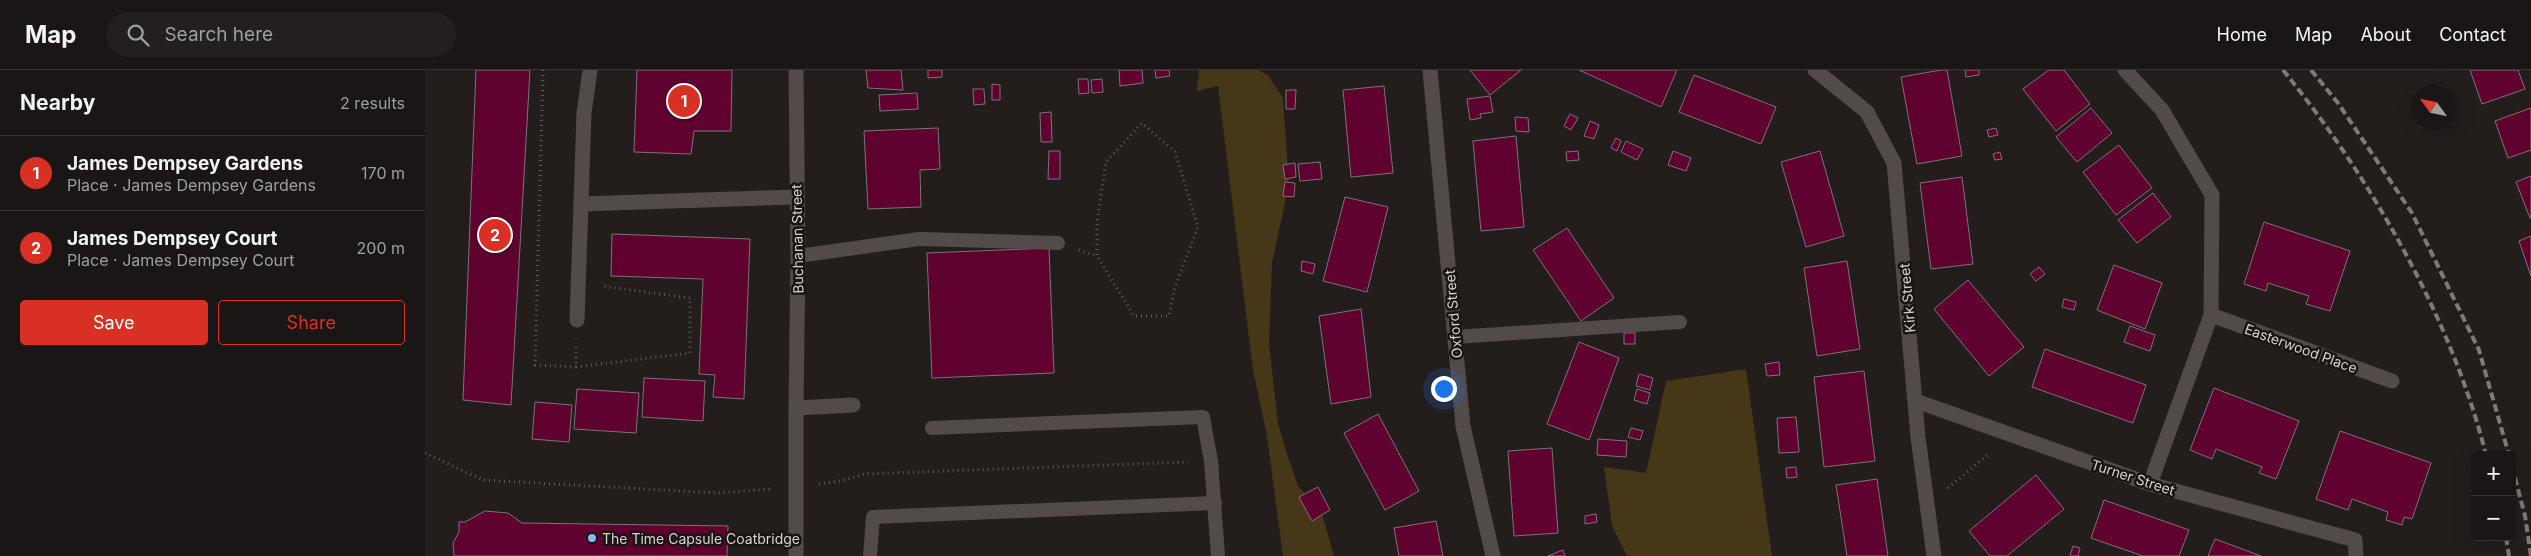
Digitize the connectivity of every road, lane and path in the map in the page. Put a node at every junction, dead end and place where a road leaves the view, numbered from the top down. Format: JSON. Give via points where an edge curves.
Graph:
{"nodes":[{"id":1,"x":543,"y":70,"type":"edge"},
{"id":2,"x":589,"y":70,"type":"edge"},
{"id":3,"x":797,"y":70,"type":"edge"},
{"id":4,"x":1430,"y":70,"type":"edge"},
{"id":5,"x":1815,"y":70,"type":"edge"},
{"id":6,"x":2125,"y":70,"type":"edge"},
{"id":7,"x":796,"y":197,"type":"junction"},
{"id":8,"x":581,"y":204,"type":"junction"},
{"id":9,"x":1057,"y":243,"type":"joint"},
{"id":10,"x":798,"y":256,"type":"junction"},
{"id":11,"x":1097,"y":256,"type":"junction"},
{"id":12,"x":599,"y":277,"type":"dead end"},
{"id":13,"x":2211,"y":315,"type":"junction"},
{"id":14,"x":577,"y":320,"type":"joint"},
{"id":15,"x":1680,"y":322,"type":"dead end"},
{"id":16,"x":1455,"y":337,"type":"junction"},
{"id":17,"x":576,"y":367,"type":"junction"},
{"id":18,"x":2392,"y":381,"type":"dead end"},
{"id":19,"x":1916,"y":401,"type":"junction"},
{"id":20,"x":853,"y":405,"type":"dead end"},
{"id":21,"x":796,"y":408,"type":"junction"},
{"id":22,"x":932,"y":428,"type":"dead end"},
{"id":23,"x":2012,"y":435,"type":"junction"},
{"id":24,"x":425,"y":453,"type":"edge"},
{"id":25,"x":1211,"y":461,"type":"junction"},
{"id":26,"x":2150,"y":484,"type":"junction"},
{"id":27,"x":796,"y":487,"type":"junction"},
{"id":28,"x":1215,"y":503,"type":"junction"},
{"id":29,"x":1929,"y":518,"type":"junction"},
{"id":30,"x":796,"y":556,"type":"edge"},
{"id":31,"x":870,"y":556,"type":"edge"},
{"id":32,"x":1218,"y":556,"type":"edge"},
{"id":33,"x":1493,"y":556,"type":"edge"},
{"id":34,"x":1934,"y":556,"type":"edge"},
{"id":35,"x":2356,"y":556,"type":"edge"}],
"edges":[{"from":1,"to":17,"type":"path","via":[[535,365]]},
{"from":2,"to":8,"type":"street"},
{"from":3,"to":7,"type":"street","name":"Buchanan Street"},
{"from":4,"to":16,"type":"street","name":"Oxford Street"},
{"from":5,"to":19,"type":"street","name":"Kirk Street","via":[[1867,112],[1895,163]]},
{"from":6,"to":13,"type":"street","via":[[2162,110],[2212,195]]},
{"from":7,"to":8,"type":"street"},
{"from":7,"to":10,"type":"street","name":"Buchanan Street"},
{"from":8,"to":14,"type":"street"},
{"from":9,"to":10,"type":"lane","via":[[919,239]]},
{"from":9,"to":11,"type":"path"},
{"from":10,"to":21,"type":"street","name":"Buchanan Street"},
{"from":11,"to":11,"type":"path","via":[[1134,316],[1169,316],[1175,287],[1198,227],[1175,152],[1142,123],[1106,162],[1097,222]]},
{"from":12,"to":17,"type":"path","via":[[601,286],[690,298],[690,353]]},
{"from":13,"to":18,"type":"street","name":"Easterwood Place"},
{"from":13,"to":26,"type":"street"},
{"from":14,"to":17,"type":"path"},
{"from":15,"to":16,"type":"lane"},
{"from":16,"to":33,"type":"street","name":"Oxford Street","via":[[1463,426]]},
{"from":19,"to":23,"type":"street","name":"Turner Street"},
{"from":19,"to":29,"type":"street","name":"Kirk Street"},
{"from":20,"to":21,"type":"street"},
{"from":21,"to":27,"type":"street","name":"Buchanan Street"},
{"from":22,"to":25,"type":"lane","via":[[1203,417]]},
{"from":23,"to":26,"type":"street","name":"Turner Street"},
{"from":23,"to":29,"type":"path","via":[[1947,489]]},
{"from":24,"to":27,"type":"path","via":[[483,480],[717,493]]},
{"from":25,"to":27,"type":"path","via":[[864,474]]},
{"from":25,"to":28,"type":"lane"},
{"from":26,"to":35,"type":"street","name":"Turner Street","via":[[2355,540]]},
{"from":27,"to":30,"type":"street","name":"Buchanan Street"},
{"from":28,"to":31,"type":"lane","via":[[873,518]]},
{"from":28,"to":32,"type":"lane"},
{"from":29,"to":34,"type":"street","name":"Kirk Street"}]}
